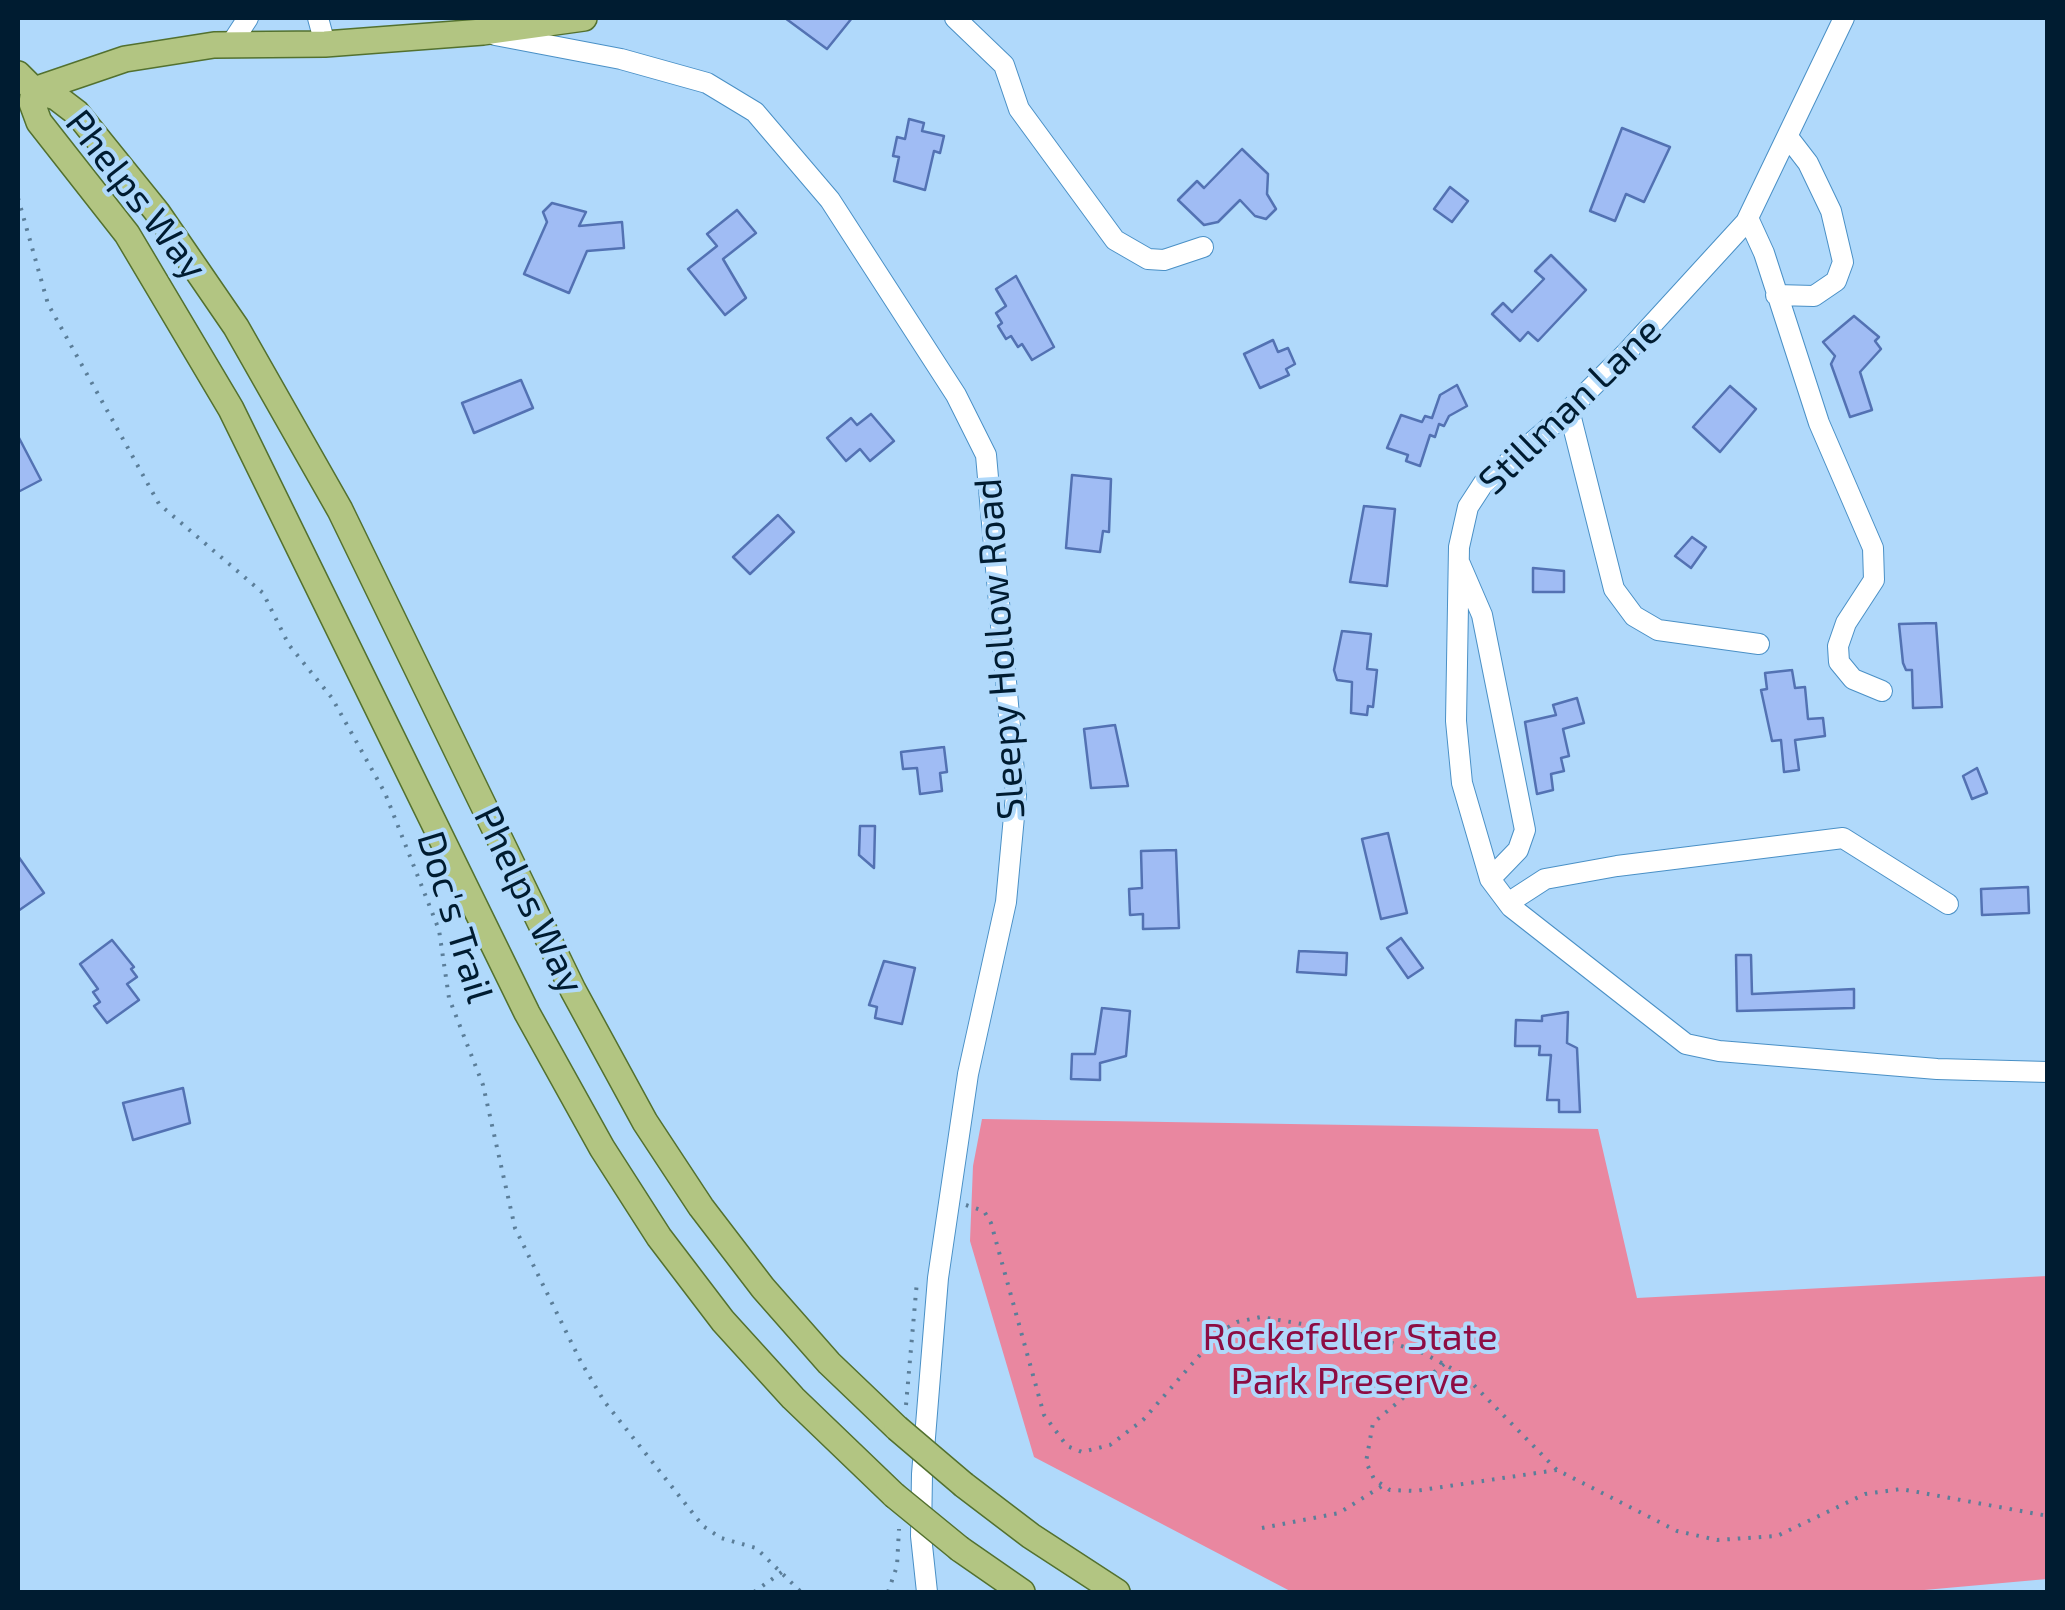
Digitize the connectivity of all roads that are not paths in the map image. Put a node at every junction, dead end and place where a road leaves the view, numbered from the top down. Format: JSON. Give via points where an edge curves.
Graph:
{"nodes":[{"id":1,"x":248,"y":18,"type":"edge"},
{"id":2,"x":318,"y":18,"type":"edge"},
{"id":3,"x":584,"y":18,"type":"edge"},
{"id":4,"x":955,"y":18,"type":"edge"},
{"id":5,"x":1844,"y":18,"type":"edge"},
{"id":6,"x":483,"y":32,"type":"junction"},
{"id":7,"x":231,"y":44,"type":"junction"},
{"id":8,"x":325,"y":44,"type":"junction"},
{"id":9,"x":23,"y":88,"type":"edge"},
{"id":10,"x":1788,"y":137,"type":"junction"},
{"id":11,"x":1748,"y":218,"type":"junction"},
{"id":12,"x":1203,"y":248,"type":"dead end"},
{"id":13,"x":1776,"y":295,"type":"junction"},
{"id":14,"x":1569,"y":410,"type":"junction"},
{"id":15,"x":1459,"y":562,"type":"junction"},
{"id":16,"x":1759,"y":644,"type":"dead end"},
{"id":17,"x":1882,"y":690,"type":"dead end"},
{"id":18,"x":1490,"y":878,"type":"junction"},
{"id":19,"x":1508,"y":903,"type":"junction"},
{"id":20,"x":1948,"y":904,"type":"dead end"},
{"id":21,"x":2048,"y":1072,"type":"edge"},
{"id":22,"x":927,"y":1592,"type":"edge"},
{"id":23,"x":1022,"y":1592,"type":"edge"},
{"id":24,"x":1117,"y":1592,"type":"edge"}],
"edges":[{"from":1,"to":7,"type":"street"},
{"from":2,"to":8,"type":"street"},
{"from":3,"to":6,"type":"main road"},
{"from":4,"to":12,"type":"street","via":[[1004,65],[1019,109],[1115,240],[1148,260]]},
{"from":5,"to":10,"type":"street","name":"Stillman Lane"},
{"from":6,"to":8,"type":"main road"},
{"from":6,"to":22,"type":"street","name":"Sleepy Hollow Road","via":[[707,83],[756,112],[830,200],[956,395],[986,455],[1016,795],[1014,841],[948,1202],[929,1371],[921,1536]]},
{"from":7,"to":8,"type":"main road"},
{"from":7,"to":9,"type":"main road","via":[[125,60]]},
{"from":9,"to":23,"type":"main road","name":"Phelps Way","bridge":true,"via":[[39,122],[127,234],[231,409],[527,1013],[659,1236],[724,1320],[826,1432],[960,1549]]},
{"from":9,"to":24,"type":"main road","name":"Phelps Way","bridge":true,"via":[[56,97],[77,113],[198,270],[263,372],[340,510],[596,1035],[664,1150],[763,1288],[898,1428],[1031,1536]]},
{"from":10,"to":11,"type":"street","name":"Stillman Lane"},
{"from":10,"to":13,"type":"street","via":[[1830,211],[1843,262],[1836,281],[1814,296]]},
{"from":11,"to":13,"type":"street"},
{"from":11,"to":14,"type":"street","name":"Stillman Lane"},
{"from":13,"to":17,"type":"street","via":[[1819,423],[1873,548],[1874,580],[1846,624],[1838,662],[1853,679]]},
{"from":14,"to":15,"type":"street","name":"Stillman Lane","via":[[1484,484],[1468,507]]},
{"from":14,"to":16,"type":"street","via":[[1610,574],[1634,616],[1658,630]]},
{"from":15,"to":18,"type":"street","name":"Stillman Lane","via":[[1456,720],[1462,784]]},
{"from":15,"to":18,"type":"street","via":[[1482,615],[1525,830],[1518,850]]},
{"from":18,"to":19,"type":"street","name":"Stillman Lane"},
{"from":19,"to":20,"type":"street","via":[[1546,879],[1843,838]]},
{"from":19,"to":21,"type":"street","name":"Stillman Lane","via":[[1686,1044],[1937,1069]]}]}
